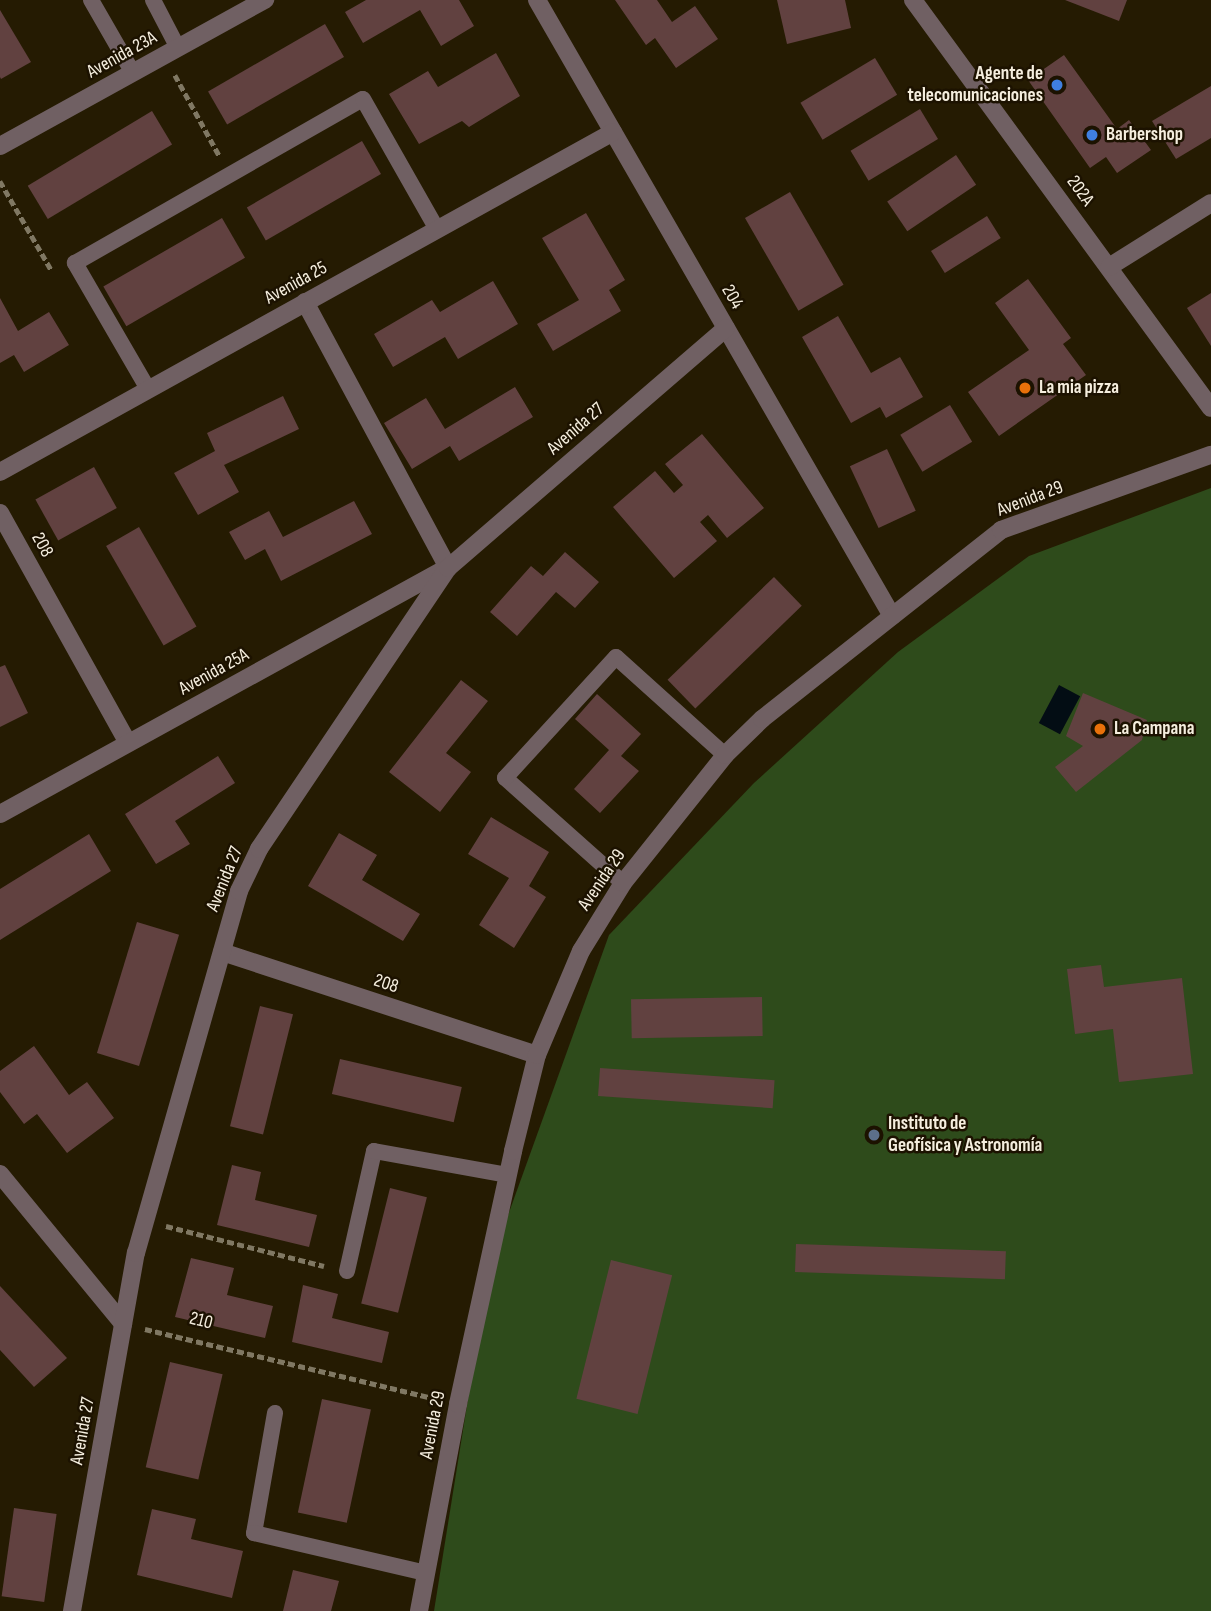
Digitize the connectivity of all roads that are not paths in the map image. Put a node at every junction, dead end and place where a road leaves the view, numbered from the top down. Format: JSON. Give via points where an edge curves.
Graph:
{"nodes":[{"id":1,"x":91,"y":0,"type":"edge"},
{"id":2,"x":153,"y":0,"type":"edge"},
{"id":3,"x":265,"y":0,"type":"edge"},
{"id":4,"x":537,"y":0,"type":"edge"},
{"id":5,"x":913,"y":0,"type":"edge"},
{"id":6,"x":171,"y":52,"type":"junction"},
{"id":7,"x":133,"y":73,"type":"junction"},
{"id":8,"x":613,"y":132,"type":"junction"},
{"id":9,"x":0,"y":146,"type":"edge"},
{"id":10,"x":1211,"y":203,"type":"edge"},
{"id":11,"x":437,"y":229,"type":"junction"},
{"id":12,"x":1110,"y":267,"type":"junction"},
{"id":13,"x":305,"y":302,"type":"junction"},
{"id":14,"x":726,"y":328,"type":"junction"},
{"id":15,"x":148,"y":389,"type":"junction"},
{"id":16,"x":1211,"y":408,"type":"edge"},
{"id":17,"x":1211,"y":455,"type":"edge"},
{"id":18,"x":0,"y":472,"type":"edge"},
{"id":19,"x":0,"y":513,"type":"edge"},
{"id":20,"x":448,"y":568,"type":"junction"},
{"id":21,"x":892,"y":616,"type":"junction"},
{"id":22,"x":128,"y":743,"type":"junction"},
{"id":23,"x":725,"y":755,"type":"junction"},
{"id":24,"x":0,"y":814,"type":"edge"},
{"id":25,"x":623,"y":883,"type":"junction"},
{"id":26,"x":222,"y":952,"type":"junction"},
{"id":27,"x":537,"y":1055,"type":"junction"},
{"id":28,"x":0,"y":1174,"type":"edge"},
{"id":29,"x":507,"y":1175,"type":"junction"},
{"id":30,"x":347,"y":1271,"type":"road end"},
{"id":31,"x":123,"y":1324,"type":"junction"},
{"id":32,"x":275,"y":1413,"type":"dead end"},
{"id":33,"x":426,"y":1573,"type":"junction"},
{"id":34,"x":72,"y":1611,"type":"edge"},
{"id":35,"x":419,"y":1611,"type":"edge"}],
"edges":[{"from":1,"to":7,"type":"lane"},
{"from":2,"to":6,"type":"lane"},
{"from":3,"to":6,"type":"street","name":"Avenida 23A"},
{"from":4,"to":8,"type":"street","name":"204"},
{"from":5,"to":12,"type":"street","name":"202A"},
{"from":6,"to":7,"type":"street","name":"Avenida 23A"},
{"from":7,"to":9,"type":"street","name":"Avenida 23A"},
{"from":8,"to":11,"type":"street","name":"Avenida 25"},
{"from":8,"to":14,"type":"street","name":"204"},
{"from":10,"to":12,"type":"street"},
{"from":11,"to":13,"type":"street","name":"Avenida 25"},
{"from":11,"to":15,"type":"lane","via":[[363,99],[75,263]]},
{"from":12,"to":16,"type":"street","name":"202A"},
{"from":13,"to":15,"type":"street","name":"Avenida 25"},
{"from":13,"to":20,"type":"street"},
{"from":14,"to":20,"type":"street","name":"Avenida 27"},
{"from":14,"to":21,"type":"street","name":"204"},
{"from":15,"to":18,"type":"street","name":"Avenida 25"},
{"from":17,"to":21,"type":"street","name":"Avenida 29","via":[[1001,530]]},
{"from":19,"to":22,"type":"street","name":"208"},
{"from":20,"to":22,"type":"street","name":"Avenida 25A"},
{"from":20,"to":26,"type":"street","name":"Avenida 27","via":[[259,849],[239,891]]},
{"from":21,"to":23,"type":"street","name":"Avenida 29","via":[[762,719]]},
{"from":22,"to":24,"type":"street","name":"Avenida 25A"},
{"from":23,"to":25,"type":"street","name":"Avenida 29"},
{"from":23,"to":25,"type":"lane","via":[[616,657],[506,778]]},
{"from":25,"to":27,"type":"street","name":"Avenida 29","via":[[581,951]]},
{"from":26,"to":27,"type":"street","name":"208"},
{"from":26,"to":31,"type":"street","name":"Avenida 27","via":[[145,1220]]},
{"from":27,"to":29,"type":"street","name":"Avenida 29"},
{"from":28,"to":31,"type":"street"},
{"from":29,"to":30,"type":"lane","via":[[374,1151]]},
{"from":29,"to":33,"type":"street","name":"Avenida 29"},
{"from":31,"to":34,"type":"street","name":"Avenida 27"},
{"from":32,"to":33,"type":"lane","via":[[254,1533]]},
{"from":33,"to":35,"type":"street","name":"Avenida 29"}]}
